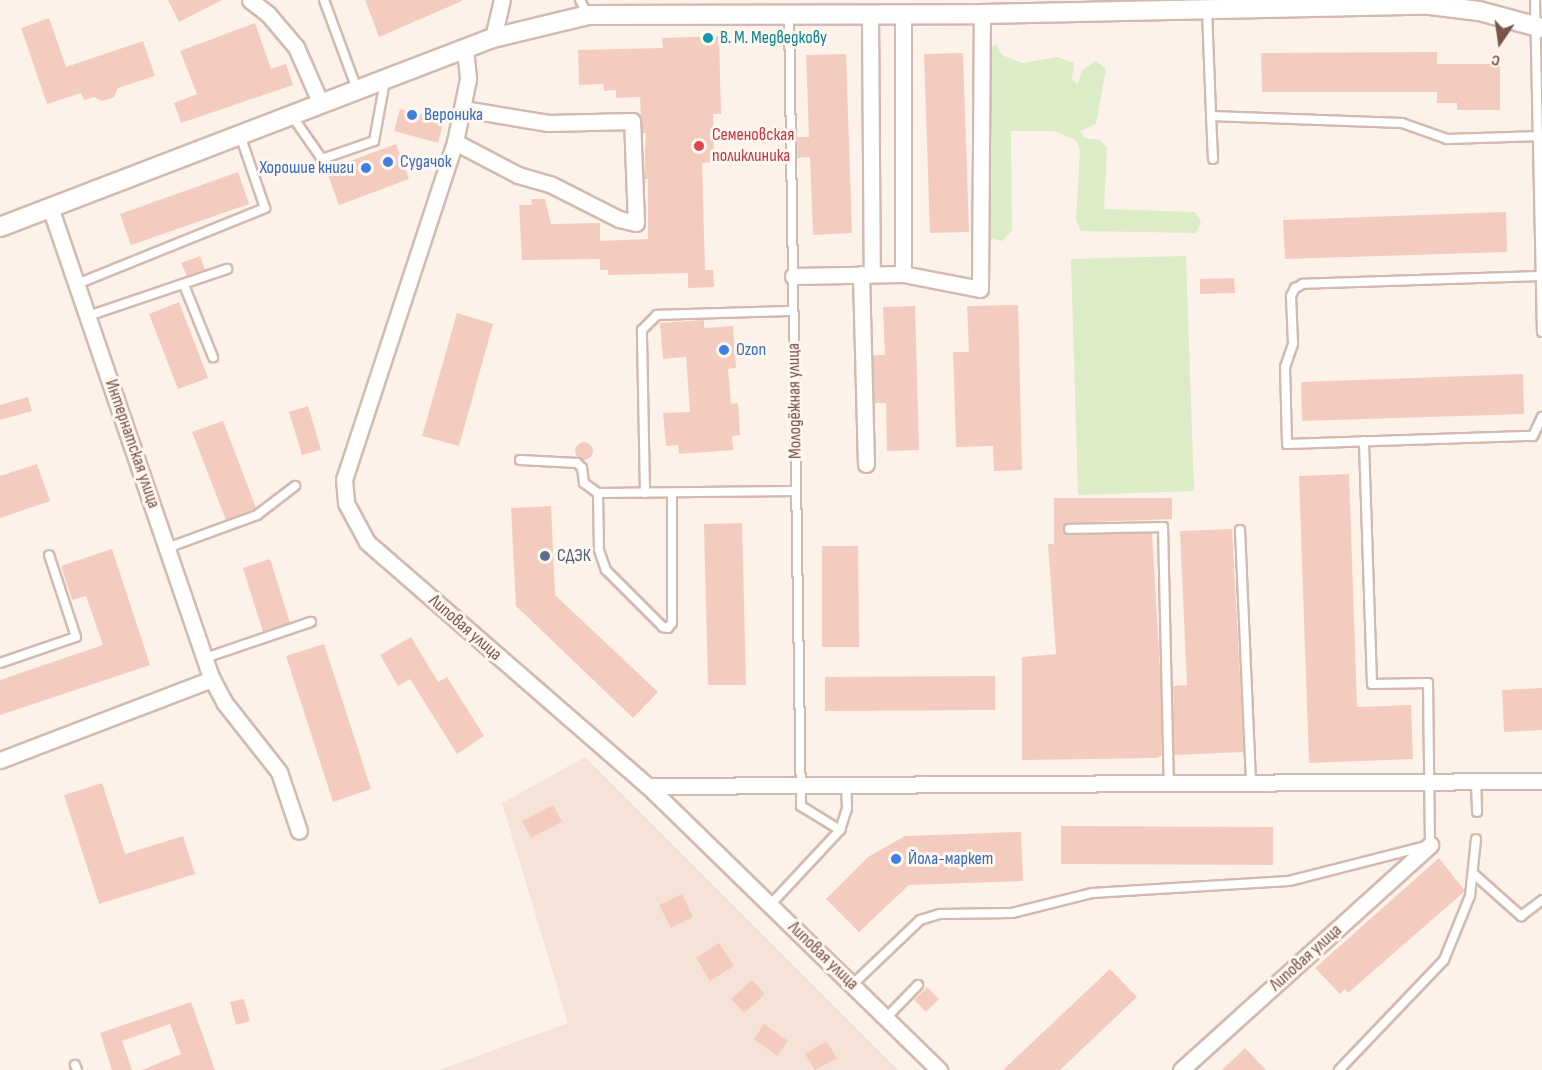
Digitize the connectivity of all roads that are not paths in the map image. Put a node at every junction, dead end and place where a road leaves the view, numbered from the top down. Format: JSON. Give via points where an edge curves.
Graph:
{"nodes":[{"id":1,"x":250,"y":0,"type":"edge"},
{"id":2,"x":324,"y":0,"type":"edge"},
{"id":3,"x":502,"y":0,"type":"edge"},
{"id":4,"x":1535,"y":0,"type":"edge"},
{"id":5,"x":1167,"y":5,"type":"edge"},
{"id":6,"x":584,"y":7,"type":"edge"},
{"id":7,"x":981,"y":7,"type":"edge"},
{"id":8,"x":746,"y":8,"type":"edge"},
{"id":9,"x":1207,"y":9,"type":"junction"},
{"id":10,"x":903,"y":14,"type":"junction"},
{"id":11,"x":789,"y":15,"type":"junction"},
{"id":12,"x":870,"y":15,"type":"junction"},
{"id":13,"x":1538,"y":26,"type":"edge"},
{"id":14,"x":493,"y":38,"type":"junction"},
{"id":15,"x":465,"y":49,"type":"junction"},
{"id":16,"x":386,"y":79,"type":"junction"},
{"id":17,"x":358,"y":90,"type":"junction"},
{"id":18,"x":321,"y":104,"type":"junction"},
{"id":19,"x":463,"y":109,"type":"junction"},
{"id":20,"x":292,"y":115,"type":"junction"},
{"id":21,"x":1211,"y":116,"type":"junction"},
{"id":22,"x":240,"y":135,"type":"junction"},
{"id":23,"x":1539,"y":137,"type":"edge"},
{"id":24,"x":455,"y":142,"type":"junction"},
{"id":25,"x":1213,"y":159,"type":"dead end"},
{"id":26,"x":51,"y":210,"type":"junction"},
{"id":27,"x":0,"y":227,"type":"edge"},
{"id":28,"x":227,"y":269,"type":"dead end"},
{"id":29,"x":867,"y":274,"type":"junction"},
{"id":30,"x":903,"y":274,"type":"junction"},
{"id":31,"x":793,"y":276,"type":"junction"},
{"id":32,"x":1540,"y":276,"type":"junction"},
{"id":33,"x":77,"y":284,"type":"junction"},
{"id":34,"x":184,"y":285,"type":"junction"},
{"id":35,"x":793,"y":311,"type":"junction"},
{"id":36,"x":88,"y":316,"type":"junction"},
{"id":37,"x":1542,"y":332,"type":"edge"},
{"id":38,"x":213,"y":357,"type":"dead end"},
{"id":39,"x":1542,"y":417,"type":"edge"},
{"id":40,"x":1364,"y":441,"type":"junction"},
{"id":41,"x":520,"y":460,"type":"dead end"},
{"id":42,"x":866,"y":464,"type":"dead end"},
{"id":43,"x":295,"y":486,"type":"dead end"},
{"id":44,"x":796,"y":491,"type":"junction"},
{"id":45,"x":598,"y":493,"type":"junction"},
{"id":46,"x":645,"y":493,"type":"junction"},
{"id":47,"x":672,"y":493,"type":"junction"},
{"id":48,"x":1069,"y":529,"type":"dead end"},
{"id":49,"x":1240,"y":530,"type":"dead end"},
{"id":50,"x":167,"y":548,"type":"junction"},
{"id":51,"x":49,"y":555,"type":"dead end"},
{"id":52,"x":311,"y":622,"type":"dead end"},
{"id":53,"x":205,"y":658,"type":"junction"},
{"id":54,"x":0,"y":663,"type":"edge"},
{"id":55,"x":212,"y":679,"type":"junction"},
{"id":56,"x":0,"y":760,"type":"edge"},
{"id":57,"x":1476,"y":780,"type":"junction"},
{"id":58,"x":1542,"y":780,"type":"edge"},
{"id":59,"x":1251,"y":781,"type":"junction"},
{"id":60,"x":1429,"y":781,"type":"junction"},
{"id":61,"x":1169,"y":782,"type":"junction"},
{"id":62,"x":648,"y":786,"type":"junction"},
{"id":63,"x":846,"y":786,"type":"junction"},
{"id":64,"x":801,"y":787,"type":"junction"},
{"id":65,"x":1477,"y":812,"type":"dead end"},
{"id":66,"x":840,"y":830,"type":"junction"},
{"id":67,"x":299,"y":831,"type":"dead end"},
{"id":68,"x":1476,"y":839,"type":"dead end"},
{"id":69,"x":1430,"y":845,"type":"junction"},
{"id":70,"x":1475,"y":875,"type":"junction"},
{"id":71,"x":1542,"y":900,"type":"edge"},
{"id":72,"x":770,"y":905,"type":"junction"},
{"id":73,"x":852,"y":985,"type":"junction"},
{"id":74,"x":918,"y":985,"type":"dead end"},
{"id":75,"x":886,"y":1018,"type":"junction"},
{"id":76,"x":939,"y":1070,"type":"edge"},
{"id":77,"x":1181,"y":1070,"type":"edge"},
{"id":78,"x":1339,"y":1070,"type":"edge"}],
"edges":[{"from":1,"to":18,"type":"street","via":[[296,46]]},
{"from":2,"to":17,"type":"lane"},
{"from":3,"to":14,"type":"street"},
{"from":4,"to":13,"type":"lane"},
{"from":5,"to":7,"type":"street"},
{"from":5,"to":9,"type":"street"},
{"from":6,"to":8,"type":"street"},
{"from":6,"to":14,"type":"street"},
{"from":7,"to":10,"type":"street"},
{"from":7,"to":30,"type":"street","via":[[981,289]]},
{"from":8,"to":11,"type":"street"},
{"from":9,"to":13,"type":"street","via":[[1430,5],[1479,10]]},
{"from":9,"to":21,"type":"lane"},
{"from":10,"to":12,"type":"street"},
{"from":10,"to":30,"type":"street"},
{"from":11,"to":12,"type":"street"},
{"from":11,"to":31,"type":"lane","name":"Молодёжная улица"},
{"from":12,"to":29,"type":"street"},
{"from":13,"to":23,"type":"lane"},
{"from":14,"to":15,"type":"street"},
{"from":15,"to":16,"type":"street"},
{"from":15,"to":19,"type":"street","name":"Липовая улица","via":[[468,79]]},
{"from":16,"to":17,"type":"street"},
{"from":16,"to":20,"type":"lane","via":[[374,141],[322,159]]},
{"from":17,"to":18,"type":"street"},
{"from":18,"to":20,"type":"street"},
{"from":19,"to":24,"type":"street","name":"Липовая улица"},
{"from":19,"to":24,"type":"street","via":[[548,123],[632,121],[636,223],[619,219],[550,184],[518,174]]},
{"from":20,"to":22,"type":"street"},
{"from":21,"to":23,"type":"lane","via":[[1401,123],[1447,139]]},
{"from":21,"to":25,"type":"lane"},
{"from":22,"to":26,"type":"street"},
{"from":22,"to":33,"type":"lane","via":[[265,208]]},
{"from":23,"to":32,"type":"lane"},
{"from":24,"to":62,"type":"street","name":"Липовая улица","via":[[344,479],[346,503],[367,542]]},
{"from":26,"to":27,"type":"street"},
{"from":26,"to":33,"type":"street","name":"Интернатская улица"},
{"from":28,"to":34,"type":"lane"},
{"from":29,"to":30,"type":"street"},
{"from":29,"to":31,"type":"street"},
{"from":29,"to":42,"type":"street"},
{"from":31,"to":35,"type":"lane","name":"Молодёжная улица"},
{"from":32,"to":37,"type":"lane"},
{"from":32,"to":40,"type":"lane","via":[[1303,284],[1294,288],[1293,344],[1286,367],[1287,444]]},
{"from":33,"to":36,"type":"street","name":"Интернатская улица"},
{"from":34,"to":36,"type":"lane"},
{"from":34,"to":38,"type":"lane"},
{"from":35,"to":44,"type":"lane","name":"Молодёжная улица"},
{"from":35,"to":46,"type":"lane","via":[[657,315],[642,330]]},
{"from":36,"to":50,"type":"street","name":"Интернатская улица"},
{"from":39,"to":40,"type":"lane","via":[[1533,436]]},
{"from":40,"to":60,"type":"lane","via":[[1372,684],[1428,683]]},
{"from":41,"to":45,"type":"lane","via":[[577,463],[582,468],[584,483]]},
{"from":43,"to":50,"type":"lane","via":[[257,515]]},
{"from":44,"to":47,"type":"lane"},
{"from":44,"to":64,"type":"lane","name":"Молодёжная улица"},
{"from":45,"to":46,"type":"lane"},
{"from":45,"to":47,"type":"lane","via":[[599,550],[606,570],[668,628],[672,623]]},
{"from":46,"to":47,"type":"lane"},
{"from":48,"to":61,"type":"lane","via":[[1163,527]]},
{"from":49,"to":59,"type":"lane"},
{"from":50,"to":53,"type":"street","name":"Интернатская улица"},
{"from":51,"to":54,"type":"lane","via":[[76,637]]},
{"from":52,"to":53,"type":"lane"},
{"from":53,"to":55,"type":"street","name":"Интернатская улица"},
{"from":55,"to":56,"type":"street"},
{"from":55,"to":67,"type":"street","name":"Интернатская улица","via":[[224,702],[279,772]]},
{"from":57,"to":58,"type":"street"},
{"from":57,"to":60,"type":"street"},
{"from":57,"to":65,"type":"lane"},
{"from":59,"to":60,"type":"street"},
{"from":59,"to":61,"type":"street"},
{"from":60,"to":69,"type":"lane"},
{"from":61,"to":63,"type":"street"},
{"from":62,"to":64,"type":"street"},
{"from":62,"to":72,"type":"street","name":"Липовая улица"},
{"from":63,"to":64,"type":"street"},
{"from":63,"to":66,"type":"lane","via":[[847,809]]},
{"from":64,"to":66,"type":"lane","name":"Молодёжная улица","via":[[803,809]]},
{"from":66,"to":72,"type":"lane"},
{"from":68,"to":70,"type":"lane"},
{"from":69,"to":73,"type":"lane","via":[[1289,881],[1092,893],[1012,913],[940,914],[920,920]]},
{"from":69,"to":77,"type":"street","name":"Липовая улица"},
{"from":70,"to":71,"type":"lane","via":[[1521,916]]},
{"from":70,"to":78,"type":"lane","via":[[1459,930],[1444,960]]},
{"from":72,"to":73,"type":"street","name":"Липовая улица"},
{"from":73,"to":75,"type":"street","name":"Липовая улица"},
{"from":74,"to":75,"type":"lane"},
{"from":75,"to":76,"type":"street","name":"Липовая улица"}]}
